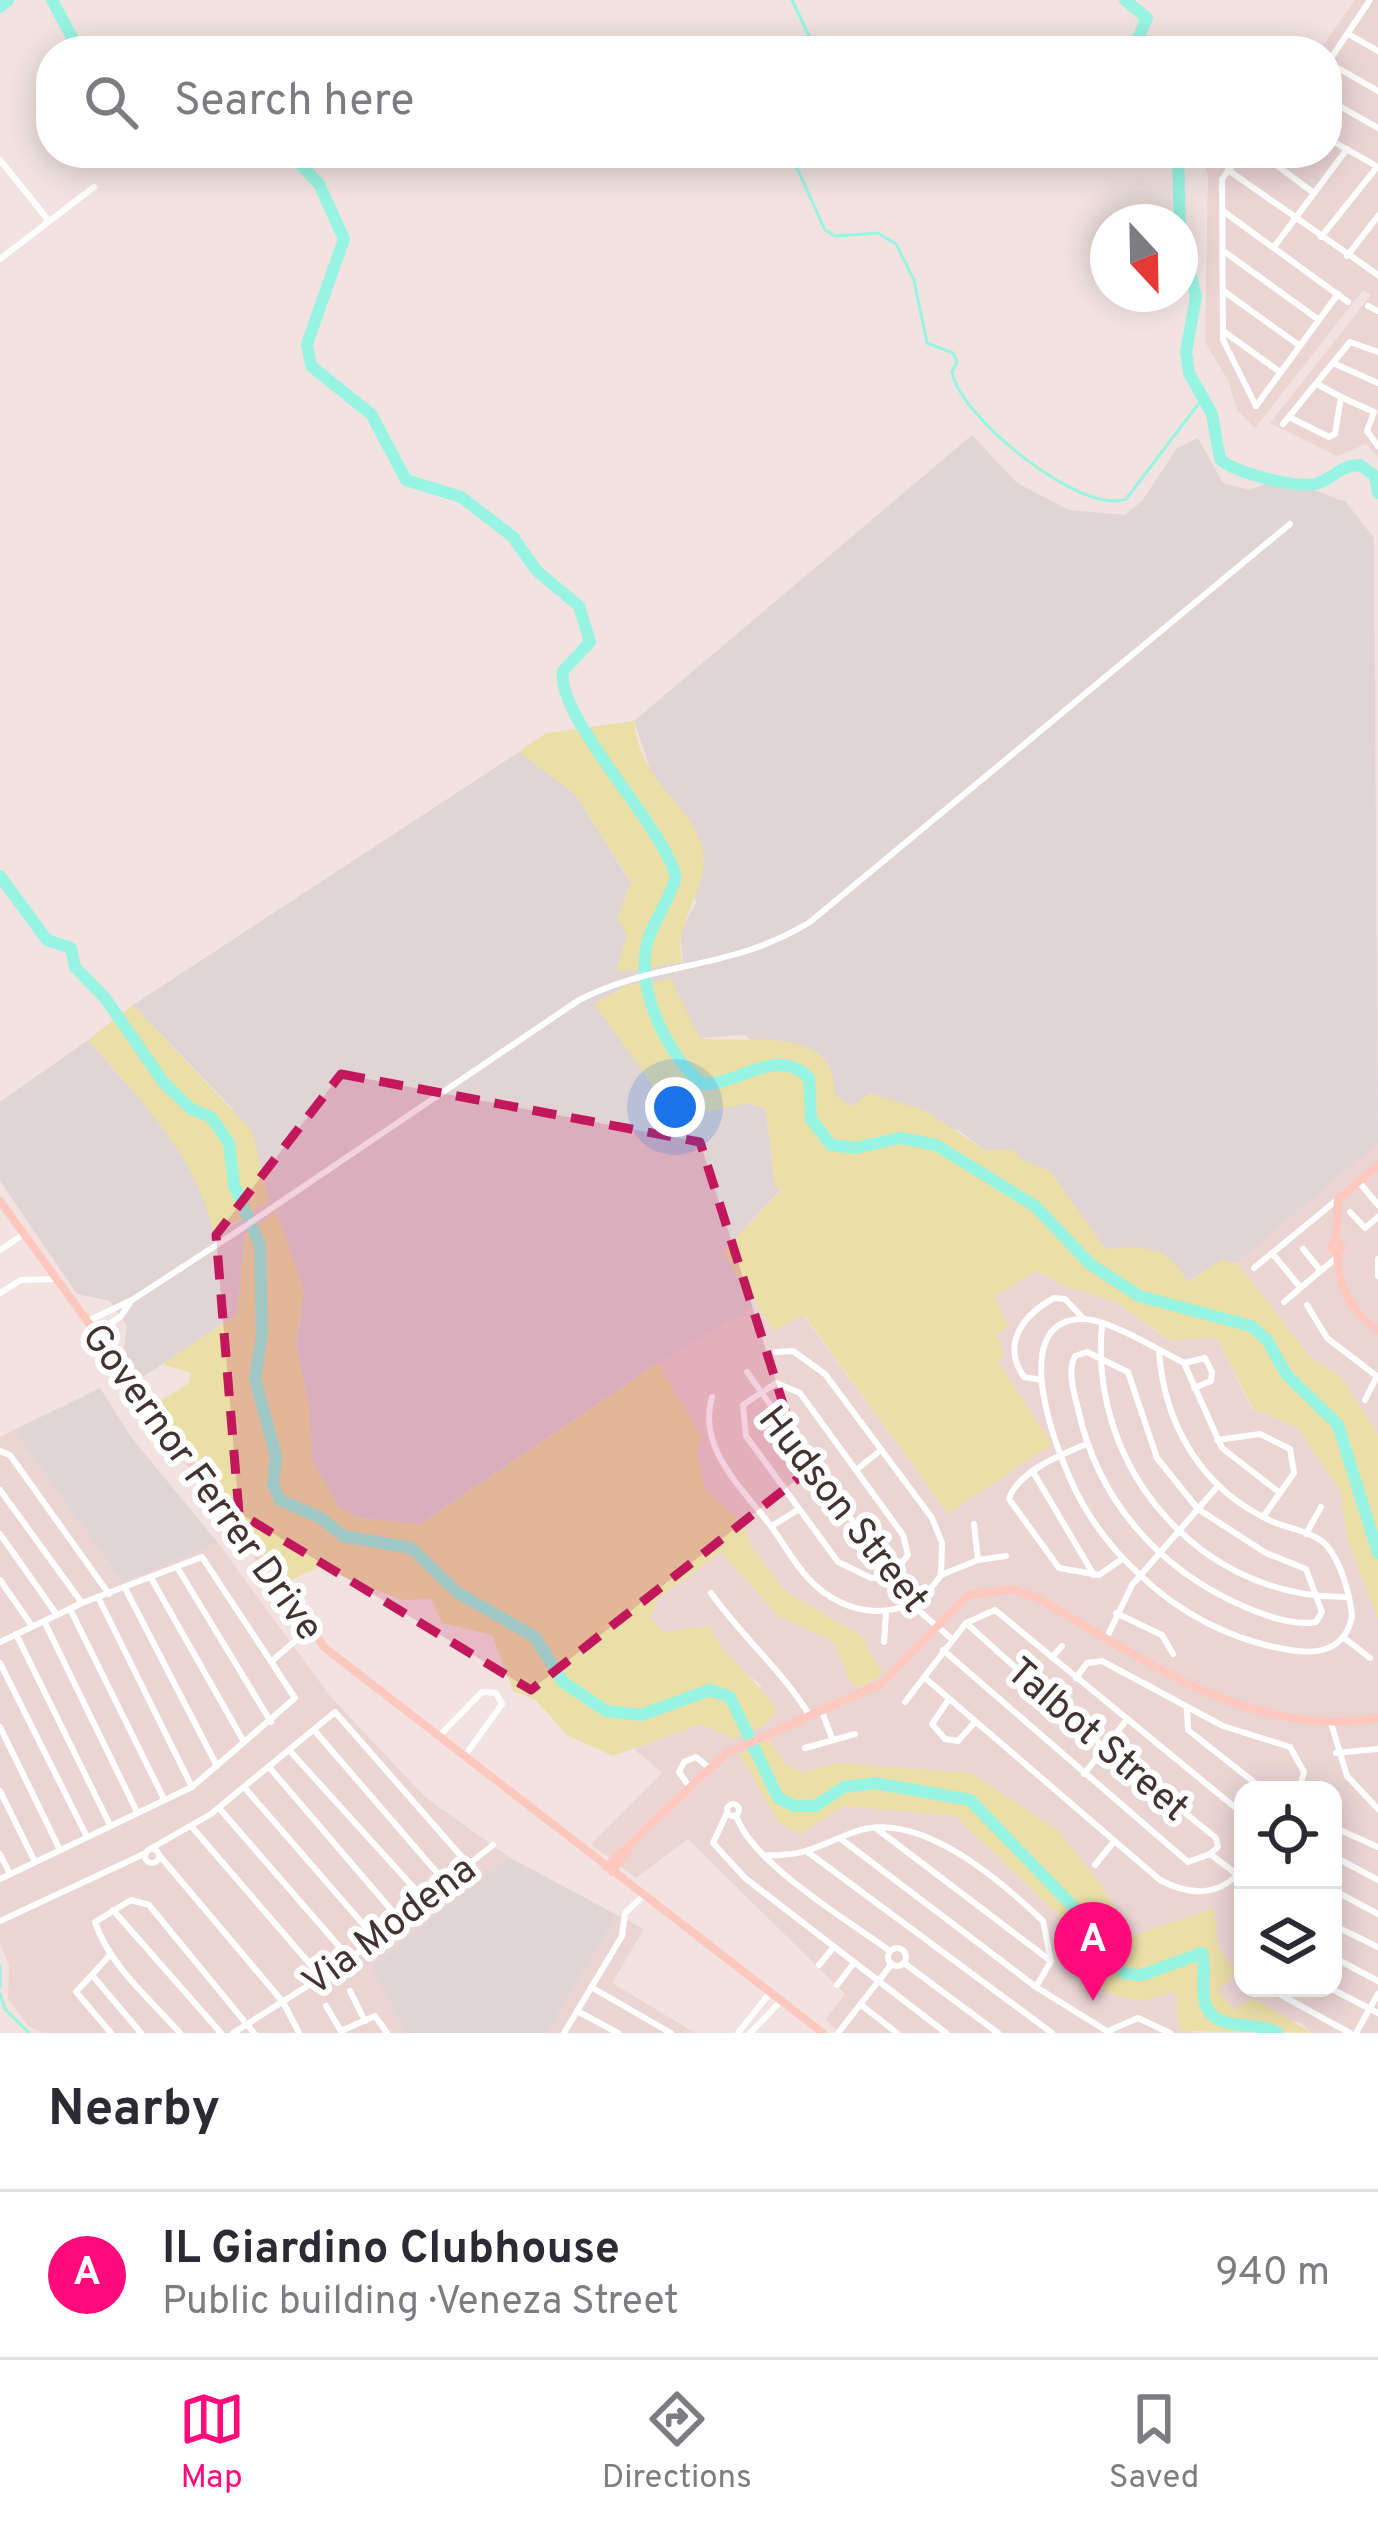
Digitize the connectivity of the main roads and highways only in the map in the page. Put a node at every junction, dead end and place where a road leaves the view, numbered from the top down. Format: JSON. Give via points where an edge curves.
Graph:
{"nodes":[{"id":1,"x":1378,"y":1165,"type":"edge"},
{"id":2,"x":0,"y":1202,"type":"edge"},
{"id":3,"x":1378,"y":1330,"type":"edge"},
{"id":4,"x":1378,"y":1718,"type":"edge"},
{"id":5,"x":609,"y":1869,"type":"junction"},
{"id":6,"x":820,"y":2032,"type":"edge"}],
"edges":[{"from":1,"to":3,"type":"main road","via":[[1338,1199],[1336,1241],[1347,1298]]},
{"from":2,"to":5,"type":"main road","name":"Governor Ferrer Drive","via":[[308,1630]]},
{"from":4,"to":5,"type":"main road","via":[[1331,1723],[1248,1711],[1013,1589],[968,1594],[882,1683],[708,1767]]},
{"from":5,"to":6,"type":"main road","name":"Governor Ferrer Drive"}]}
